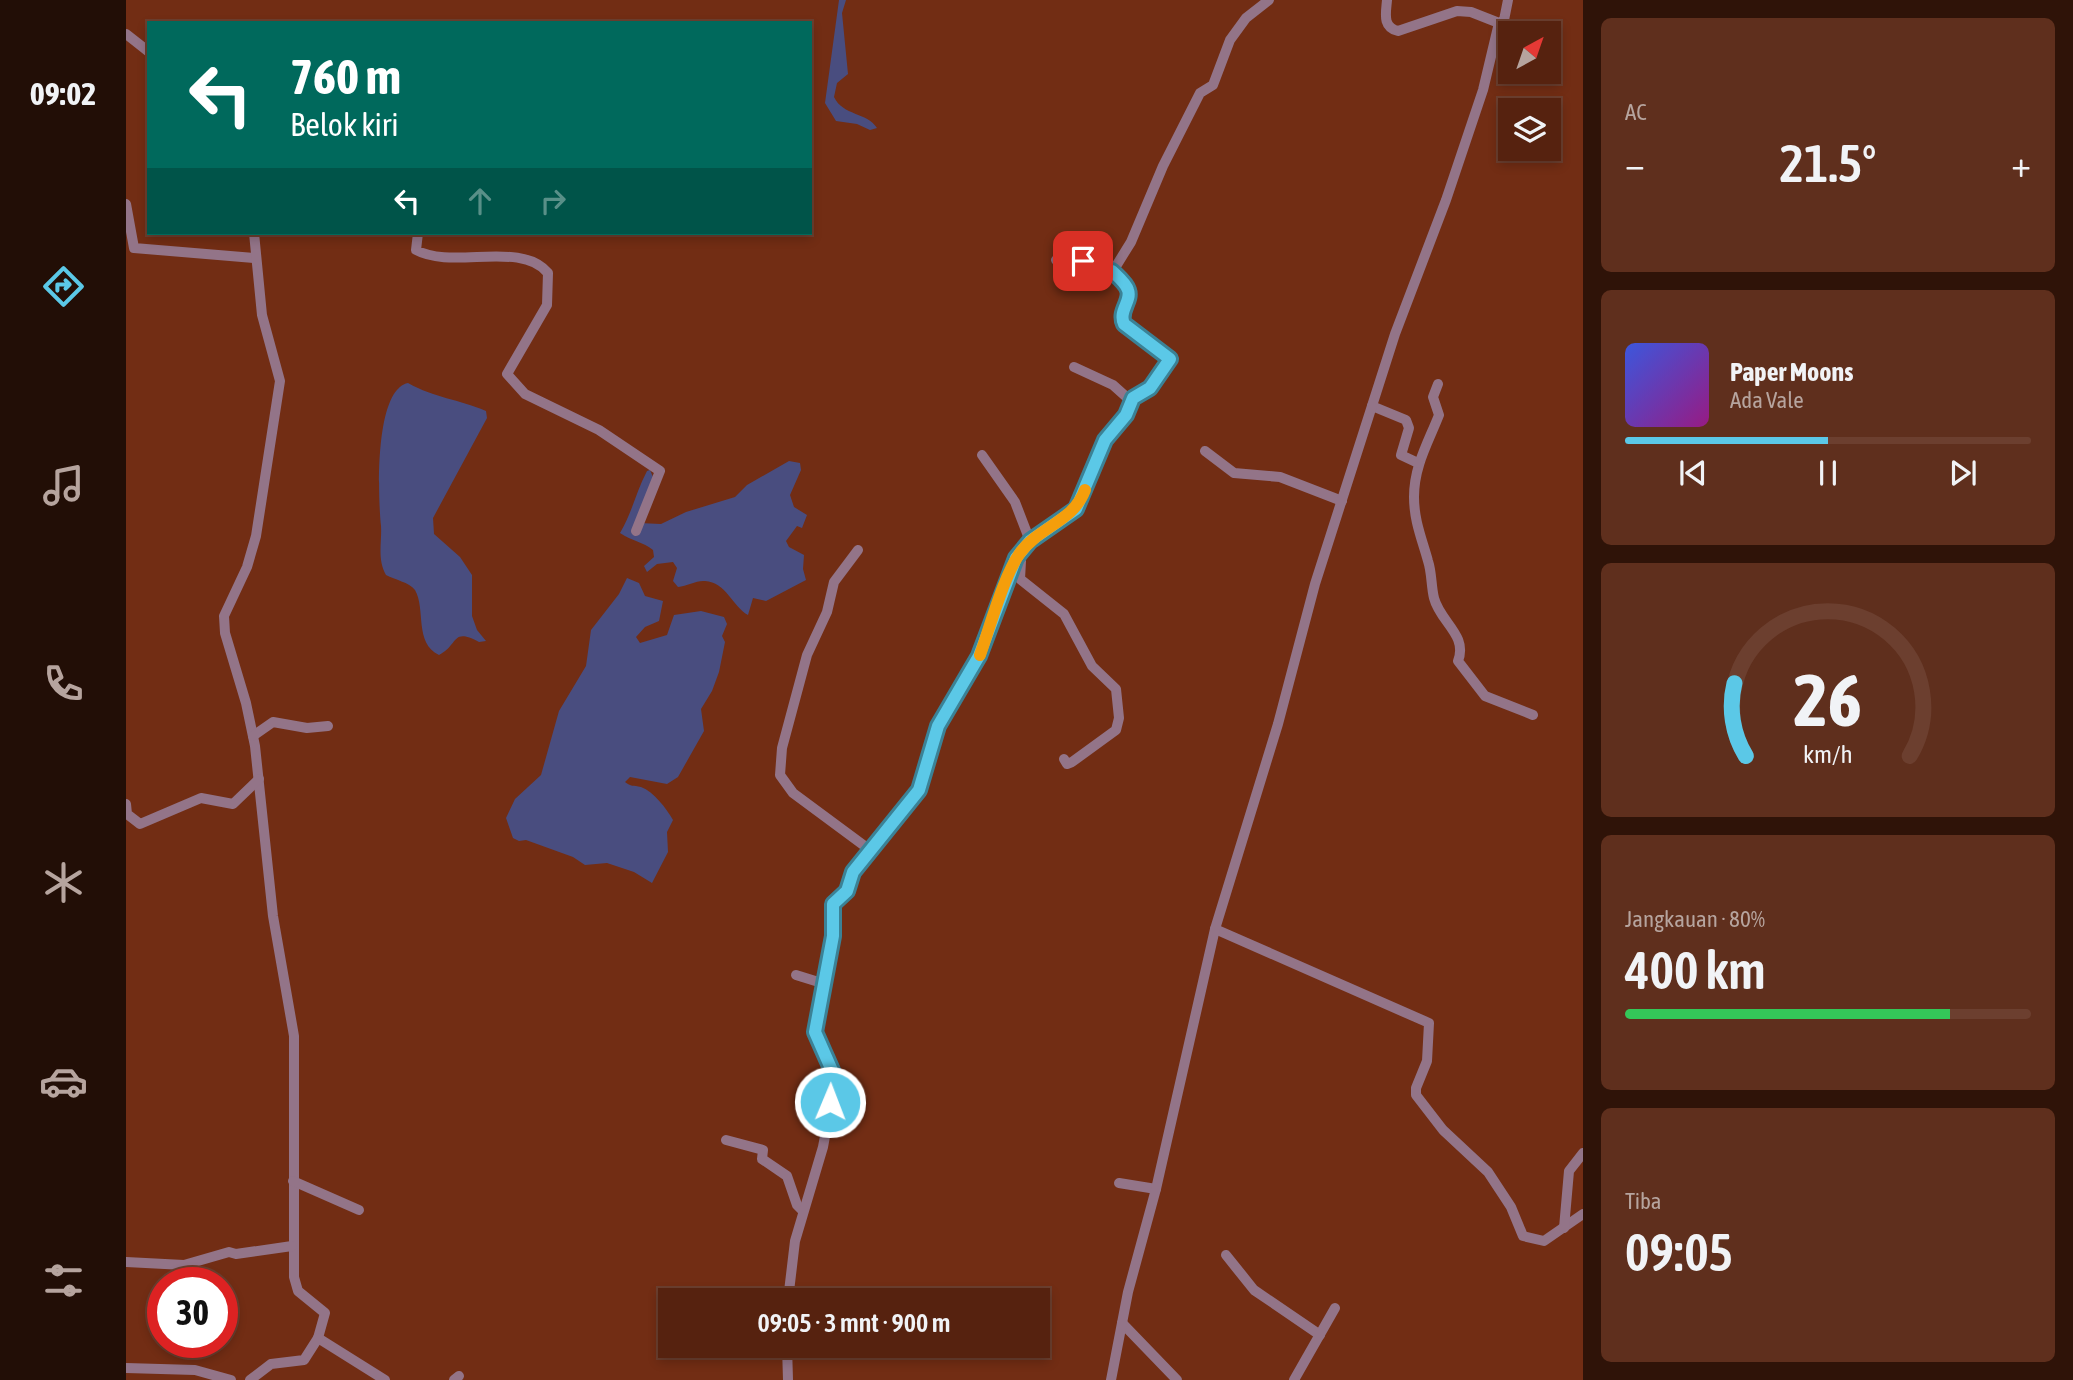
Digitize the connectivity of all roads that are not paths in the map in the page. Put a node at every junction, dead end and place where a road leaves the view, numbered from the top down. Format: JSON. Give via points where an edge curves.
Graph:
{"nodes":[{"id":1,"x":1269,"y":0,"type":"edge"},
{"id":2,"x":1387,"y":0,"type":"edge"},
{"id":3,"x":1508,"y":0,"type":"edge"},
{"id":4,"x":1502,"y":21,"type":"edge"},
{"id":5,"x":1498,"y":23,"type":"edge"},
{"id":6,"x":1498,"y":27,"type":"edge"},
{"id":7,"x":126,"y":34,"type":"edge"},
{"id":8,"x":147,"y":50,"type":"edge"},
{"id":9,"x":126,"y":204,"type":"edge"},
{"id":10,"x":254,"y":235,"type":"edge"},
{"id":11,"x":418,"y":235,"type":"edge"},
{"id":12,"x":254,"y":258,"type":"junction"},
{"id":13,"x":1056,"y":260,"type":"dead end"},
{"id":14,"x":1112,"y":271,"type":"junction"},
{"id":15,"x":1074,"y":367,"type":"dead end"},
{"id":16,"x":1438,"y":384,"type":"dead end"},
{"id":17,"x":1132,"y":402,"type":"junction"},
{"id":18,"x":1372,"y":406,"type":"junction"},
{"id":19,"x":1205,"y":451,"type":"dead end"},
{"id":20,"x":982,"y":455,"type":"dead end"},
{"id":21,"x":1418,"y":463,"type":"junction"},
{"id":22,"x":1342,"y":501,"type":"junction"},
{"id":23,"x":636,"y":531,"type":"dead end"},
{"id":24,"x":1027,"y":545,"type":"junction"},
{"id":25,"x":858,"y":550,"type":"dead end"},
{"id":26,"x":1533,"y":715,"type":"dead end"},
{"id":27,"x":328,"y":726,"type":"dead end"},
{"id":28,"x":253,"y":736,"type":"junction"},
{"id":29,"x":1064,"y":759,"type":"dead end"},
{"id":30,"x":259,"y":779,"type":"junction"},
{"id":31,"x":126,"y":804,"type":"edge"},
{"id":32,"x":870,"y":850,"type":"junction"},
{"id":33,"x":1215,"y":929,"type":"junction"},
{"id":34,"x":796,"y":975,"type":"dead end"},
{"id":35,"x":825,"y":984,"type":"junction"},
{"id":36,"x":726,"y":1140,"type":"dead end"},
{"id":37,"x":1583,"y":1153,"type":"edge"},
{"id":38,"x":293,"y":1181,"type":"junction"},
{"id":39,"x":1119,"y":1183,"type":"dead end"},
{"id":40,"x":1156,"y":1189,"type":"junction"},
{"id":41,"x":359,"y":1210,"type":"dead end"},
{"id":42,"x":803,"y":1211,"type":"junction"},
{"id":43,"x":1583,"y":1214,"type":"edge"},
{"id":44,"x":1564,"y":1228,"type":"junction"},
{"id":45,"x":292,"y":1246,"type":"junction"},
{"id":46,"x":1226,"y":1255,"type":"dead end"},
{"id":47,"x":126,"y":1262,"type":"edge"},
{"id":48,"x":789,"y":1288,"type":"edge"},
{"id":49,"x":1335,"y":1308,"type":"dead end"},
{"id":50,"x":1122,"y":1323,"type":"junction"},
{"id":51,"x":1320,"y":1335,"type":"junction"},
{"id":52,"x":318,"y":1338,"type":"junction"},
{"id":53,"x":787,"y":1358,"type":"edge"},
{"id":54,"x":126,"y":1367,"type":"edge"},
{"id":55,"x":230,"y":1380,"type":"edge"},
{"id":56,"x":250,"y":1380,"type":"edge"},
{"id":57,"x":386,"y":1380,"type":"edge"},
{"id":58,"x":788,"y":1380,"type":"edge"},
{"id":59,"x":1111,"y":1380,"type":"edge"},
{"id":60,"x":1177,"y":1380,"type":"edge"},
{"id":61,"x":1294,"y":1380,"type":"edge"}],
"edges":[{"from":1,"to":14,"type":"street","via":[[1246,18],[1230,40],[1213,85],[1200,93],[1131,242]]},
{"from":2,"to":5,"type":"street","via":[[1387,23],[1398,31],[1457,11]]},
{"from":3,"to":4,"type":"street"},
{"from":6,"to":18,"type":"street","via":[[1483,90]]},
{"from":7,"to":8,"type":"street"},
{"from":9,"to":12,"type":"street","via":[[134,248]]},
{"from":10,"to":12,"type":"street"},
{"from":11,"to":23,"type":"street","via":[[416,250],[421,253],[528,259],[543,266],[548,273],[547,304],[508,376],[525,394],[600,430],[660,471]]},
{"from":12,"to":28,"type":"street","via":[[262,315],[280,381],[256,536],[247,568],[224,616]]},
{"from":13,"to":14,"type":"street","via":[[1071,272],[1084,260],[1104,273]]},
{"from":14,"to":17,"type":"street","via":[[1129,290],[1122,313],[1124,324],[1170,359],[1158,379]]},
{"from":15,"to":17,"type":"street","via":[[1113,385]]},
{"from":16,"to":21,"type":"street","via":[[1433,397],[1439,415]]},
{"from":17,"to":24,"type":"street","via":[[1096,457],[1076,509]]},
{"from":18,"to":21,"type":"street","via":[[1408,422],[1401,455]]},
{"from":18,"to":22,"type":"street"},
{"from":19,"to":22,"type":"street","via":[[1234,473],[1280,477]]},
{"from":20,"to":24,"type":"street","via":[[1015,502]]},
{"from":21,"to":26,"type":"street","via":[[1414,497],[1417,533],[1428,561],[1434,599],[1460,646],[1458,661],[1485,696]]},
{"from":22,"to":33,"type":"street"},
{"from":24,"to":29,"type":"street","via":[[1017,575],[1064,614],[1092,666],[1115,688],[1116,730],[1069,764]]},
{"from":24,"to":32,"type":"street","via":[[1016,558],[979,656],[938,726],[919,790]]},
{"from":25,"to":32,"type":"street","via":[[834,582],[827,612],[807,655],[782,748],[780,775],[793,793]]},
{"from":27,"to":28,"type":"street","via":[[271,723]]},
{"from":28,"to":30,"type":"street"},
{"from":30,"to":31,"type":"street","via":[[233,804],[201,798],[140,824],[127,814]]},
{"from":30,"to":38,"type":"street","via":[[273,916],[294,1036]]},
{"from":32,"to":35,"type":"street","via":[[831,911],[833,936]]},
{"from":33,"to":40,"type":"street"},
{"from":33,"to":44,"type":"street","via":[[1429,1023],[1427,1061],[1416,1088],[1421,1104],[1460,1149],[1488,1172],[1523,1236],[1544,1241]]},
{"from":34,"to":35,"type":"street"},
{"from":35,"to":42,"type":"street","via":[[815,1032],[835,1082],[823,1147]]},
{"from":36,"to":42,"type":"street","via":[[763,1150],[762,1159],[787,1176]]},
{"from":37,"to":44,"type":"street","via":[[1569,1171]]},
{"from":38,"to":41,"type":"street"},
{"from":38,"to":45,"type":"street"},
{"from":39,"to":40,"type":"street"},
{"from":40,"to":50,"type":"street"},
{"from":42,"to":48,"type":"street"},
{"from":43,"to":44,"type":"street"},
{"from":45,"to":47,"type":"street","via":[[229,1252],[184,1265]]},
{"from":45,"to":52,"type":"street","via":[[298,1291],[325,1313]]},
{"from":46,"to":51,"type":"street","via":[[1254,1290]]},
{"from":49,"to":51,"type":"street"},
{"from":50,"to":59,"type":"street"},
{"from":50,"to":60,"type":"street"},
{"from":51,"to":61,"type":"street"},
{"from":52,"to":56,"type":"street","via":[[304,1360],[271,1364]]},
{"from":52,"to":57,"type":"street"},
{"from":53,"to":58,"type":"street"},
{"from":54,"to":55,"type":"street","via":[[195,1370]]}]}
